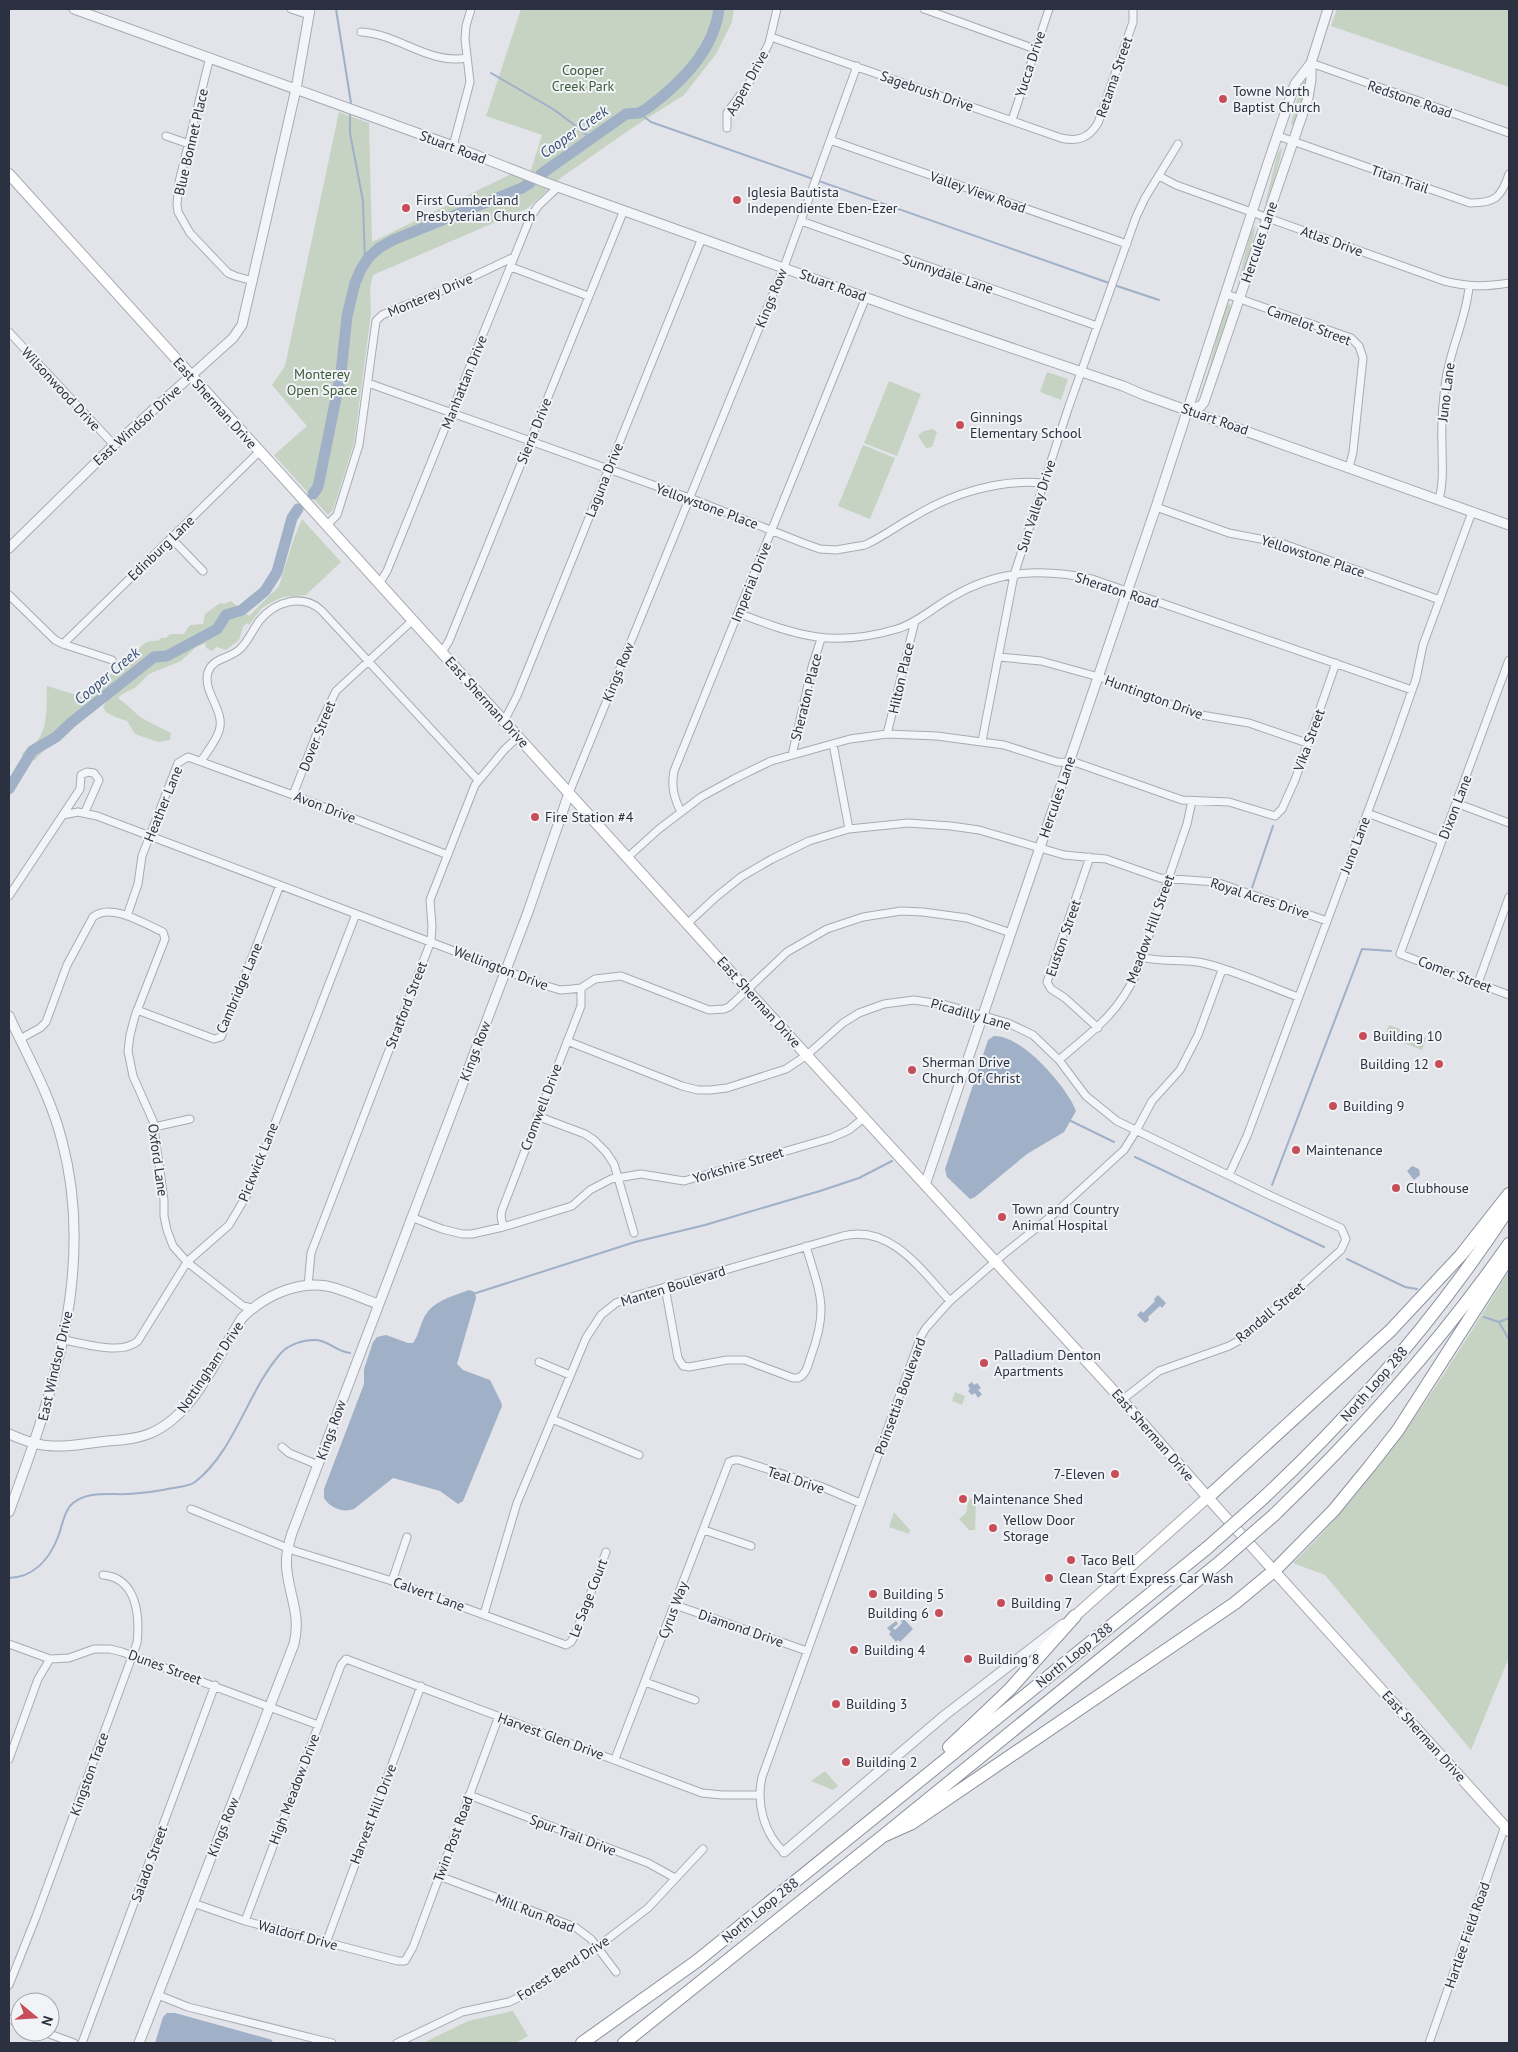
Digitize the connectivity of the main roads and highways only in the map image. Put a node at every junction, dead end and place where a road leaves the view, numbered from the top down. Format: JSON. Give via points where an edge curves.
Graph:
{"nodes":[{"id":1,"x":9,"y":174,"type":"edge"},
{"id":2,"x":1509,"y":1194,"type":"edge"},
{"id":3,"x":1509,"y":1208,"type":"edge"},
{"id":4,"x":1509,"y":1244,"type":"edge"},
{"id":5,"x":1509,"y":1257,"type":"edge"},
{"id":6,"x":1208,"y":1497,"type":"junction"},
{"id":7,"x":1275,"y":1570,"type":"junction"},
{"id":8,"x":1076,"y":1616,"type":"joint"},
{"id":9,"x":888,"y":1806,"type":"junction"},
{"id":10,"x":1507,"y":1828,"type":"edge"},
{"id":11,"x":883,"y":1836,"type":"junction"},
{"id":12,"x":582,"y":2043,"type":"edge"},
{"id":13,"x":624,"y":2043,"type":"edge"}],
"edges":[{"from":1,"to":6,"type":"main road","name":"East Sherman Drive"},
{"from":2,"to":6,"type":"highway","via":[[1461,1254],[1390,1331]]},
{"from":3,"to":9,"type":"highway","name":"North Loop 288","bridge":true,"via":[[1467,1269],[1401,1354],[1341,1422],[1260,1501],[1207,1548]]},
{"from":4,"to":11,"type":"highway","name":"North Loop 288","bridge":true,"via":[[1446,1330],[1387,1400],[1274,1515]]},
{"from":5,"to":7,"type":"highway","via":[[1398,1430],[1334,1510]]},
{"from":6,"to":7,"type":"main road","name":"East Sherman Drive"},
{"from":6,"to":8,"type":"main road"},
{"from":7,"to":10,"type":"main road","name":"East Sherman Drive"},
{"from":7,"to":11,"type":"highway","via":[[1235,1604],[912,1823]]},
{"from":8,"to":9,"type":"highway","via":[[1010,1689]]},
{"from":9,"to":12,"type":"highway","name":"North Loop 288","via":[[697,1961]]},
{"from":11,"to":13,"type":"highway","name":"North Loop 288"}]}
